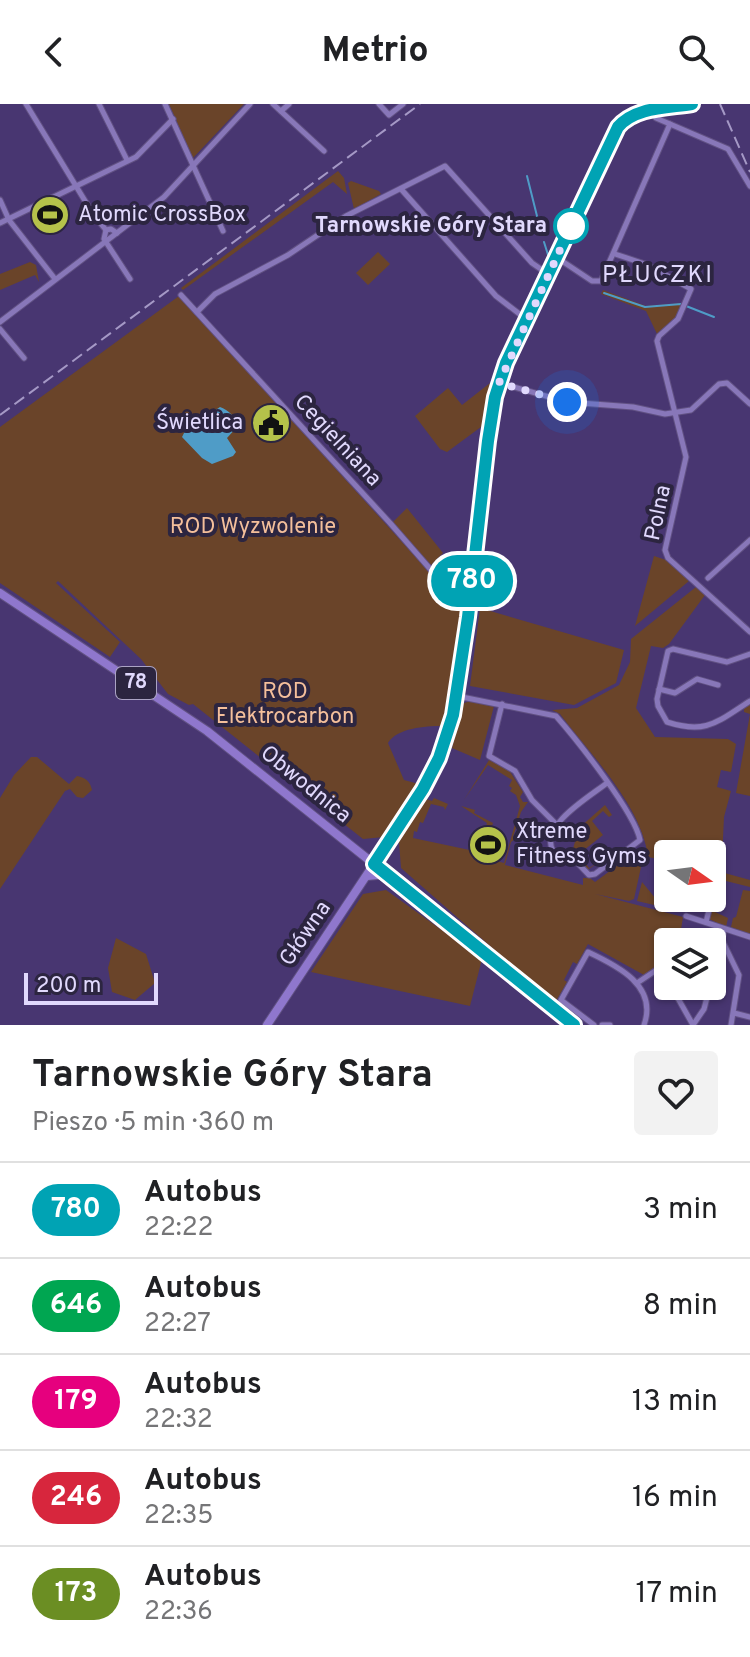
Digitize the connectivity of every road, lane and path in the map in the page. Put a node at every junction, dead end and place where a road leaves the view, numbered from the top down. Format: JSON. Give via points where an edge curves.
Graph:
{"nodes":[{"id":1,"x":26,"y":104,"type":"edge"},
{"id":2,"x":99,"y":104,"type":"edge"},
{"id":3,"x":165,"y":104,"type":"edge"},
{"id":4,"x":250,"y":104,"type":"edge"},
{"id":5,"x":273,"y":104,"type":"edge"},
{"id":6,"x":289,"y":104,"type":"edge"},
{"id":7,"x":379,"y":104,"type":"edge"},
{"id":8,"x":403,"y":104,"type":"edge"},
{"id":9,"x":692,"y":104,"type":"edge"},
{"id":10,"x":653,"y":110,"type":"junction"},
{"id":11,"x":281,"y":111,"type":"junction"},
{"id":12,"x":173,"y":119,"type":"junction"},
{"id":13,"x":670,"y":124,"type":"junction"},
{"id":14,"x":324,"y":151,"type":"dead end"},
{"id":15,"x":127,"y":161,"type":"junction"},
{"id":16,"x":194,"y":164,"type":"junction"},
{"id":17,"x":750,"y":186,"type":"edge"},
{"id":18,"x":75,"y":187,"type":"junction"},
{"id":19,"x":401,"y":189,"type":"junction"},
{"id":20,"x":0,"y":200,"type":"edge"},
{"id":21,"x":9,"y":220,"type":"junction"},
{"id":22,"x":0,"y":223,"type":"edge"},
{"id":23,"x":106,"y":230,"type":"junction"},
{"id":24,"x":223,"y":231,"type":"dead end"},
{"id":25,"x":117,"y":233,"type":"junction"},
{"id":26,"x":105,"y":242,"type":"junction"},
{"id":27,"x":615,"y":254,"type":"junction"},
{"id":28,"x":556,"y":257,"type":"junction"},
{"id":29,"x":548,"y":274,"type":"junction"},
{"id":30,"x":55,"y":279,"type":"junction"},
{"id":31,"x":130,"y":279,"type":"dead end"},
{"id":32,"x":181,"y":295,"type":"dead end"},
{"id":33,"x":197,"y":312,"type":"junction"},
{"id":34,"x":526,"y":319,"type":"junction"},
{"id":35,"x":0,"y":322,"type":"edge"},
{"id":36,"x":0,"y":329,"type":"edge"},
{"id":37,"x":24,"y":358,"type":"dead end"},
{"id":38,"x":499,"y":383,"type":"junction"},
{"id":39,"x":750,"y":404,"type":"edge"},
{"id":40,"x":676,"y":413,"type":"junction"},
{"id":41,"x":750,"y":540,"type":"edge"},
{"id":42,"x":708,"y":578,"type":"dead end"},
{"id":43,"x":0,"y":593,"type":"edge"},
{"id":44,"x":469,"y":607,"type":"junction"},
{"id":45,"x":750,"y":632,"type":"edge"},
{"id":46,"x":749,"y":654,"type":"edge"},
{"id":47,"x":750,"y":662,"type":"edge"},
{"id":48,"x":718,"y":685,"type":"dead end"},
{"id":49,"x":659,"y":689,"type":"junction"},
{"id":50,"x":457,"y":696,"type":"junction"},
{"id":51,"x":750,"y":701,"type":"edge"},
{"id":52,"x":502,"y":704,"type":"junction"},
{"id":53,"x":607,"y":783,"type":"junction"},
{"id":54,"x":555,"y":823,"type":"junction"},
{"id":55,"x":374,"y":864,"type":"junction"},
{"id":56,"x":388,"y":874,"type":"junction"},
{"id":57,"x":366,"y":876,"type":"junction"},
{"id":58,"x":708,"y":912,"type":"edge"},
{"id":59,"x":686,"y":916,"type":"dead end"},
{"id":60,"x":706,"y":922,"type":"junction"},
{"id":61,"x":720,"y":928,"type":"edge"},
{"id":62,"x":726,"y":931,"type":"edge"},
{"id":63,"x":750,"y":937,"type":"edge"},
{"id":64,"x":726,"y":943,"type":"edge"},
{"id":65,"x":654,"y":972,"type":"edge"},
{"id":66,"x":637,"y":983,"type":"junction"},
{"id":67,"x":679,"y":1000,"type":"edge"},
{"id":68,"x":707,"y":1000,"type":"edge"},
{"id":69,"x":734,"y":1013,"type":"junction"},
{"id":70,"x":750,"y":1017,"type":"edge"},
{"id":71,"x":267,"y":1025,"type":"edge"},
{"id":72,"x":574,"y":1025,"type":"edge"},
{"id":73,"x":594,"y":1025,"type":"edge"},
{"id":74,"x":602,"y":1025,"type":"edge"},
{"id":75,"x":610,"y":1025,"type":"edge"},
{"id":76,"x":644,"y":1025,"type":"edge"},
{"id":77,"x":692,"y":1025,"type":"edge"},
{"id":78,"x":731,"y":1025,"type":"edge"}],
"edges":[{"from":1,"to":18,"type":"street"},
{"from":2,"to":15,"type":"street"},
{"from":3,"to":12,"type":"street"},
{"from":4,"to":16,"type":"street"},
{"from":5,"to":11,"type":"street"},
{"from":6,"to":11,"type":"street"},
{"from":7,"to":8,"type":"street","via":[[389,115]]},
{"from":9,"to":10,"type":"street"},
{"from":10,"to":13,"type":"street","via":[[656,118]]},
{"from":10,"to":28,"type":"street","via":[[629,117],[618,127]]},
{"from":11,"to":14,"type":"street"},
{"from":12,"to":15,"type":"street"},
{"from":12,"to":16,"type":"street"},
{"from":13,"to":17,"type":"street","via":[[728,149]]},
{"from":13,"to":27,"type":"street"},
{"from":15,"to":18,"type":"street"},
{"from":16,"to":24,"type":"street"},
{"from":16,"to":25,"type":"street","via":[[164,197]]},
{"from":18,"to":21,"type":"street"},
{"from":18,"to":23,"type":"street"},
{"from":19,"to":29,"type":"street","via":[[445,166]]},
{"from":19,"to":33,"type":"street","via":[[223,289]]},
{"from":19,"to":34,"type":"street","via":[[496,296]]},
{"from":20,"to":21,"type":"street"},
{"from":21,"to":22,"type":"street"},
{"from":21,"to":30,"type":"street"},
{"from":23,"to":25,"type":"street"},
{"from":23,"to":26,"type":"street"},
{"from":25,"to":26,"type":"street"},
{"from":26,"to":30,"type":"street"},
{"from":26,"to":31,"type":"street"},
{"from":27,"to":28,"type":"street","via":[[599,282]]},
{"from":27,"to":40,"type":"street","via":[[648,265],[691,291],[676,322],[657,343]]},
{"from":28,"to":29,"type":"street"},
{"from":29,"to":34,"type":"street"},
{"from":30,"to":35,"type":"street"},
{"from":32,"to":33,"type":"street","name":"Cegielniana"},
{"from":33,"to":44,"type":"street","name":"Cegielniana"},
{"from":34,"to":38,"type":"street"},
{"from":36,"to":37,"type":"street"},
{"from":38,"to":40,"type":"street","via":[[579,404]]},
{"from":38,"to":44,"type":"street"},
{"from":39,"to":40,"type":"street","via":[[725,383],[691,410]]},
{"from":40,"to":45,"type":"street","name":"Polna","via":[[686,461],[666,554]]},
{"from":41,"to":42,"type":"street"},
{"from":43,"to":55,"type":"main road","name":"Obwodnica","number":"78","via":[[207,731]]},
{"from":44,"to":50,"type":"street"},
{"from":46,"to":47,"type":"street"},
{"from":46,"to":49,"type":"street","via":[[727,662],[673,649],[668,651]]},
{"from":48,"to":49,"type":"street","via":[[697,679],[672,694]]},
{"from":49,"to":51,"type":"street","via":[[664,719],[697,729]]},
{"from":50,"to":52,"type":"street"},
{"from":50,"to":55,"type":"street","via":[[433,770]]},
{"from":52,"to":53,"type":"street","via":[[553,714]]},
{"from":52,"to":54,"type":"street","via":[[489,756],[515,771],[532,800]]},
{"from":53,"to":54,"type":"street"},
{"from":53,"to":54,"type":"street","via":[[640,840],[589,875],[571,856],[552,849]]},
{"from":55,"to":56,"type":"street","name":"Obwodnica"},
{"from":55,"to":57,"type":"main road","name":"Główna"},
{"from":56,"to":57,"type":"main road"},
{"from":56,"to":72,"type":"street","name":"Obwodnica"},
{"from":57,"to":71,"type":"main road","name":"Główna"},
{"from":58,"to":60,"type":"street"},
{"from":59,"to":60,"type":"street"},
{"from":60,"to":61,"type":"street"},
{"from":62,"to":63,"type":"street"},
{"from":64,"to":69,"type":"street","via":[[739,975]]},
{"from":65,"to":66,"type":"street"},
{"from":66,"to":73,"type":"street","via":[[587,952],[561,1000]]},
{"from":66,"to":76,"type":"street","via":[[647,1001]]},
{"from":67,"to":77,"type":"street"},
{"from":68,"to":77,"type":"street"},
{"from":69,"to":70,"type":"street"},
{"from":69,"to":78,"type":"street"},
{"from":74,"to":75,"type":"street"}]}
